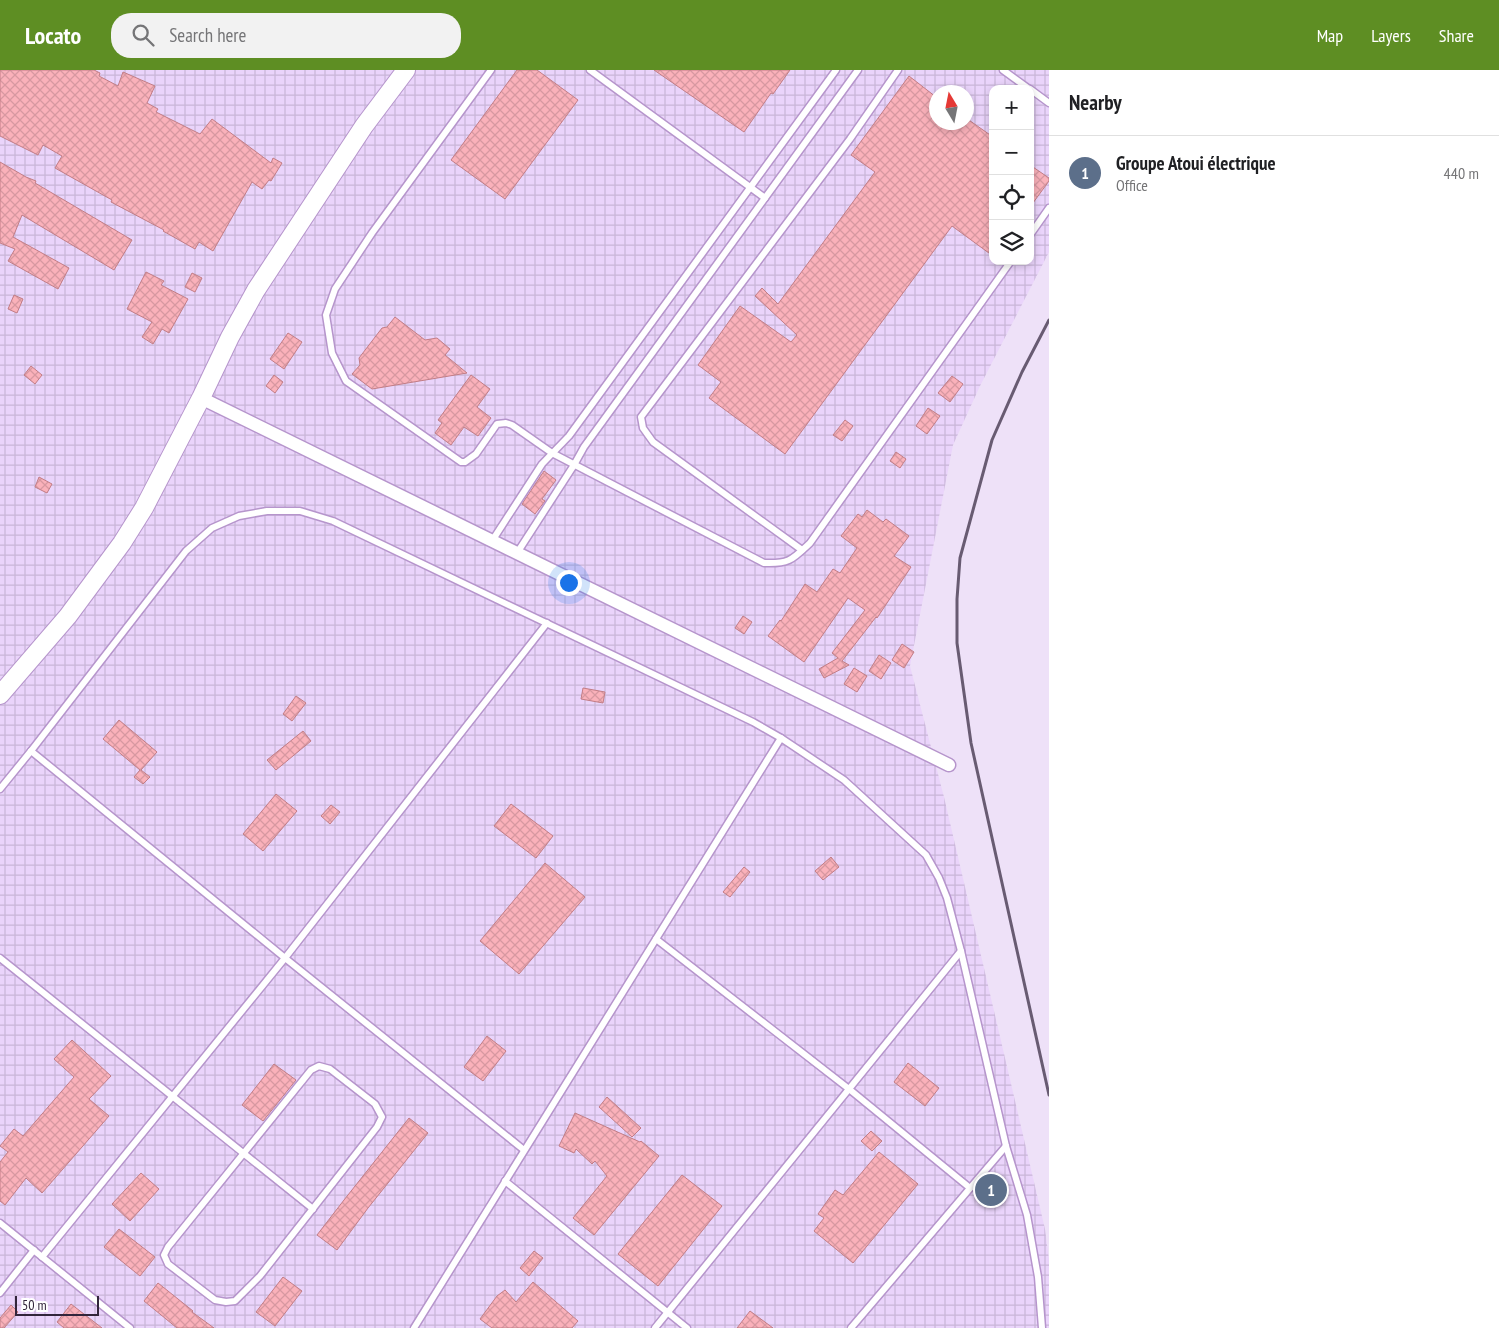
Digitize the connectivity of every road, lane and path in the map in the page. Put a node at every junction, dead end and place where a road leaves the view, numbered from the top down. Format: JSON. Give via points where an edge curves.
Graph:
{"nodes":[{"id":1,"x":406,"y":70,"type":"edge"},
{"id":2,"x":491,"y":70,"type":"edge"},
{"id":3,"x":590,"y":70,"type":"edge"},
{"id":4,"x":836,"y":70,"type":"edge"},
{"id":5,"x":858,"y":70,"type":"edge"},
{"id":6,"x":898,"y":70,"type":"edge"},
{"id":7,"x":1003,"y":70,"type":"edge"},
{"id":8,"x":1024,"y":85,"type":"edge"},
{"id":9,"x":1034,"y":92,"type":"edge"},
{"id":10,"x":1049,"y":103,"type":"edge"},
{"id":11,"x":751,"y":187,"type":"junction"},
{"id":12,"x":765,"y":198,"type":"junction"},
{"id":13,"x":1049,"y":208,"type":"edge"},
{"id":14,"x":1034,"y":229,"type":"edge"},
{"id":15,"x":1008,"y":265,"type":"edge"},
{"id":16,"x":201,"y":398,"type":"junction"},
{"id":17,"x":552,"y":453,"type":"junction"},
{"id":18,"x":574,"y":465,"type":"junction"},
{"id":19,"x":492,"y":541,"type":"junction"},
{"id":20,"x":802,"y":550,"type":"junction"},
{"id":21,"x":517,"y":553,"type":"junction"},
{"id":22,"x":547,"y":623,"type":"junction"},
{"id":23,"x":0,"y":695,"type":"edge"},
{"id":24,"x":781,"y":738,"type":"junction"},
{"id":25,"x":31,"y":751,"type":"junction"},
{"id":26,"x":949,"y":765,"type":"dead end"},
{"id":27,"x":0,"y":789,"type":"edge"},
{"id":28,"x":656,"y":939,"type":"junction"},
{"id":29,"x":961,"y":951,"type":"junction"},
{"id":30,"x":0,"y":958,"type":"edge"},
{"id":31,"x":284,"y":958,"type":"junction"},
{"id":32,"x":849,"y":1089,"type":"junction"},
{"id":33,"x":173,"y":1095,"type":"junction"},
{"id":34,"x":1006,"y":1146,"type":"junction"},
{"id":35,"x":524,"y":1150,"type":"junction"},
{"id":36,"x":244,"y":1152,"type":"junction"},
{"id":37,"x":505,"y":1181,"type":"junction"},
{"id":38,"x":970,"y":1188,"type":"junction"},
{"id":39,"x":313,"y":1209,"type":"junction"},
{"id":40,"x":0,"y":1223,"type":"edge"},
{"id":41,"x":34,"y":1250,"type":"junction"},
{"id":42,"x":42,"y":1257,"type":"junction"},
{"id":43,"x":0,"y":1293,"type":"edge"},
{"id":44,"x":668,"y":1312,"type":"junction"},
{"id":45,"x":130,"y":1328,"type":"edge"},
{"id":46,"x":414,"y":1328,"type":"edge"},
{"id":47,"x":655,"y":1328,"type":"edge"},
{"id":48,"x":687,"y":1328,"type":"edge"},
{"id":49,"x":851,"y":1328,"type":"edge"},
{"id":50,"x":1042,"y":1328,"type":"edge"}],
"edges":[{"from":1,"to":16,"type":"main road","via":[[364,126],[256,290]]},
{"from":2,"to":17,"type":"lane","via":[[335,289],[326,316],[328,336],[332,353],[346,381],[461,462],[476,454],[497,424],[506,423]]},
{"from":3,"to":11,"type":"lane"},
{"from":4,"to":11,"type":"lane"},
{"from":5,"to":12,"type":"lane"},
{"from":6,"to":20,"type":"lane","via":[[641,418],[653,442]]},
{"from":7,"to":8,"type":"lane"},
{"from":9,"to":10,"type":"lane"},
{"from":11,"to":12,"type":"lane"},
{"from":11,"to":17,"type":"lane","via":[[569,436]]},
{"from":12,"to":18,"type":"lane"},
{"from":13,"to":14,"type":"lane"},
{"from":15,"to":20,"type":"lane"},
{"from":16,"to":19,"type":"street"},
{"from":16,"to":23,"type":"main road","via":[[144,508],[122,543],[68,616]]},
{"from":17,"to":18,"type":"lane"},
{"from":17,"to":19,"type":"lane"},
{"from":18,"to":20,"type":"lane","via":[[764,563],[780,564],[792,560]]},
{"from":18,"to":21,"type":"lane"},
{"from":19,"to":21,"type":"street"},
{"from":21,"to":26,"type":"street"},
{"from":22,"to":24,"type":"lane"},
{"from":22,"to":25,"type":"lane","via":[[332,521],[300,511],[267,511],[239,516],[212,528],[186,551]]},
{"from":22,"to":31,"type":"lane"},
{"from":24,"to":28,"type":"lane"},
{"from":24,"to":29,"type":"lane","via":[[844,780],[926,855],[944,891]]},
{"from":25,"to":27,"type":"lane"},
{"from":25,"to":31,"type":"lane"},
{"from":28,"to":32,"type":"lane"},
{"from":28,"to":35,"type":"lane"},
{"from":29,"to":32,"type":"lane"},
{"from":29,"to":34,"type":"lane"},
{"from":30,"to":33,"type":"lane"},
{"from":31,"to":33,"type":"lane"},
{"from":31,"to":35,"type":"lane"},
{"from":32,"to":38,"type":"lane"},
{"from":32,"to":44,"type":"lane"},
{"from":33,"to":36,"type":"lane"},
{"from":33,"to":42,"type":"lane"},
{"from":34,"to":38,"type":"lane"},
{"from":34,"to":50,"type":"lane","via":[[1027,1215],[1038,1277]]},
{"from":35,"to":37,"type":"lane"},
{"from":36,"to":39,"type":"lane"},
{"from":36,"to":39,"type":"lane","via":[[311,1070],[319,1066],[330,1069],[375,1104],[382,1117],[377,1127]]},
{"from":36,"to":39,"type":"lane","via":[[168,1247],[164,1254],[168,1264],[215,1300],[235,1301],[260,1276]]},
{"from":37,"to":44,"type":"lane"},
{"from":37,"to":46,"type":"lane"},
{"from":38,"to":49,"type":"lane"},
{"from":40,"to":41,"type":"lane"},
{"from":41,"to":42,"type":"lane"},
{"from":41,"to":43,"type":"lane"},
{"from":42,"to":45,"type":"lane"},
{"from":44,"to":47,"type":"lane"},
{"from":44,"to":48,"type":"lane"}]}
